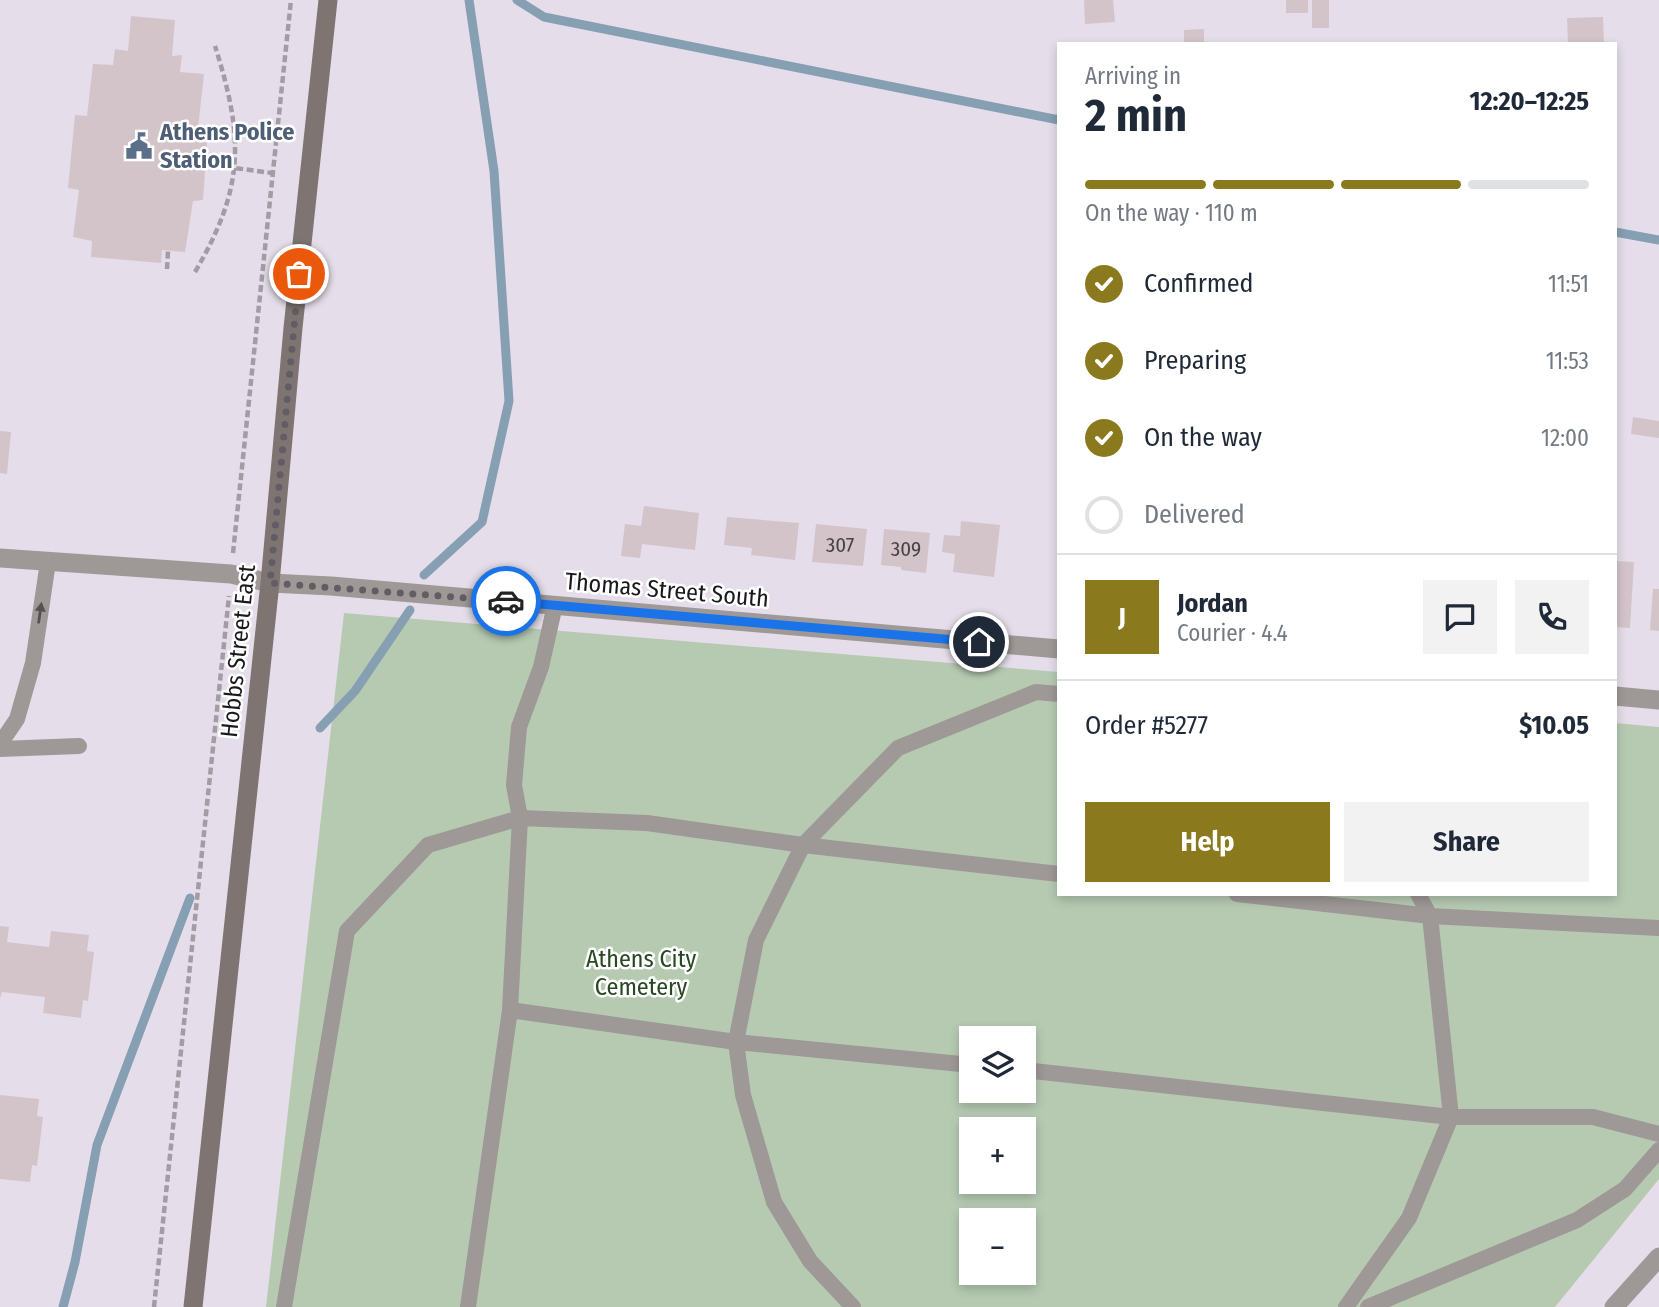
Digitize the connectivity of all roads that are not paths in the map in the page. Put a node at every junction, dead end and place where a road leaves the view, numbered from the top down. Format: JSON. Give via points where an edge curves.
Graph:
{"nodes":[{"id":1,"x":328,"y":0,"type":"edge"},
{"id":2,"x":0,"y":558,"type":"edge"},
{"id":3,"x":48,"y":562,"type":"junction"},
{"id":4,"x":270,"y":583,"type":"junction"},
{"id":5,"x":555,"y":605,"type":"junction"},
{"id":6,"x":1057,"y":649,"type":"edge"},
{"id":7,"x":1057,"y":694,"type":"edge"},
{"id":8,"x":1617,"y":696,"type":"edge"},
{"id":9,"x":1659,"y":700,"type":"edge"},
{"id":10,"x":0,"y":744,"type":"edge"},
{"id":11,"x":79,"y":746,"type":"dead end"},
{"id":12,"x":0,"y":749,"type":"edge"},
{"id":13,"x":520,"y":818,"type":"junction"},
{"id":14,"x":803,"y":845,"type":"junction"},
{"id":15,"x":1057,"y":874,"type":"edge"},
{"id":16,"x":1255,"y":896,"type":"edge"},
{"id":17,"x":1419,"y":896,"type":"edge"},
{"id":18,"x":1430,"y":916,"type":"junction"},
{"id":19,"x":1659,"y":928,"type":"edge"},
{"id":20,"x":510,"y":1010,"type":"junction"},
{"id":21,"x":736,"y":1042,"type":"junction"},
{"id":22,"x":959,"y":1064,"type":"edge"},
{"id":23,"x":1036,"y":1071,"type":"edge"},
{"id":24,"x":1451,"y":1116,"type":"junction"},
{"id":25,"x":1659,"y":1134,"type":"edge"},
{"id":26,"x":1659,"y":1150,"type":"edge"},
{"id":27,"x":1659,"y":1257,"type":"edge"},
{"id":28,"x":192,"y":1307,"type":"edge"},
{"id":29,"x":284,"y":1307,"type":"edge"},
{"id":30,"x":468,"y":1307,"type":"edge"},
{"id":31,"x":853,"y":1307,"type":"edge"},
{"id":32,"x":1346,"y":1307,"type":"edge"},
{"id":33,"x":1368,"y":1307,"type":"edge"},
{"id":34,"x":1614,"y":1307,"type":"edge"}],
"edges":[{"from":1,"to":4,"type":"main road","name":"Hobbs Street East"},
{"from":2,"to":3,"type":"street","name":"Thomas Street South"},
{"from":3,"to":4,"type":"street","name":"Thomas Street South","via":[[231,573]]},
{"from":10,"to":3,"type":"lane","one_way":true,"via":[[17,719],[33,663]]},
{"from":4,"to":5,"type":"street","name":"Thomas Street South"},
{"from":4,"to":28,"type":"main road","name":"Hobbs Street East"},
{"from":5,"to":6,"type":"street","name":"Thomas Street South"},
{"from":5,"to":13,"type":"lane","via":[[541,667],[519,727],[514,785]]},
{"from":7,"to":14,"type":"lane","via":[[1036,692],[898,748]]},
{"from":8,"to":9,"type":"street"},
{"from":11,"to":12,"type":"lane"},
{"from":13,"to":14,"type":"lane","via":[[647,822]]},
{"from":13,"to":20,"type":"lane"},
{"from":13,"to":29,"type":"lane","via":[[428,845],[347,931]]},
{"from":14,"to":15,"type":"lane"},
{"from":14,"to":21,"type":"lane","via":[[756,940]]},
{"from":16,"to":18,"type":"lane"},
{"from":17,"to":18,"type":"lane"},
{"from":18,"to":19,"type":"lane"},
{"from":18,"to":24,"type":"lane"},
{"from":20,"to":21,"type":"lane"},
{"from":20,"to":30,"type":"lane"},
{"from":21,"to":22,"type":"lane"},
{"from":21,"to":31,"type":"lane","via":[[743,1094],[774,1202],[810,1261]]},
{"from":23,"to":24,"type":"lane"},
{"from":24,"to":25,"type":"lane","via":[[1593,1116]]},
{"from":24,"to":32,"type":"lane","via":[[1409,1218]]},
{"from":26,"to":33,"type":"lane","via":[[1625,1189],[1577,1220]]},
{"from":27,"to":34,"type":"street"}]}
